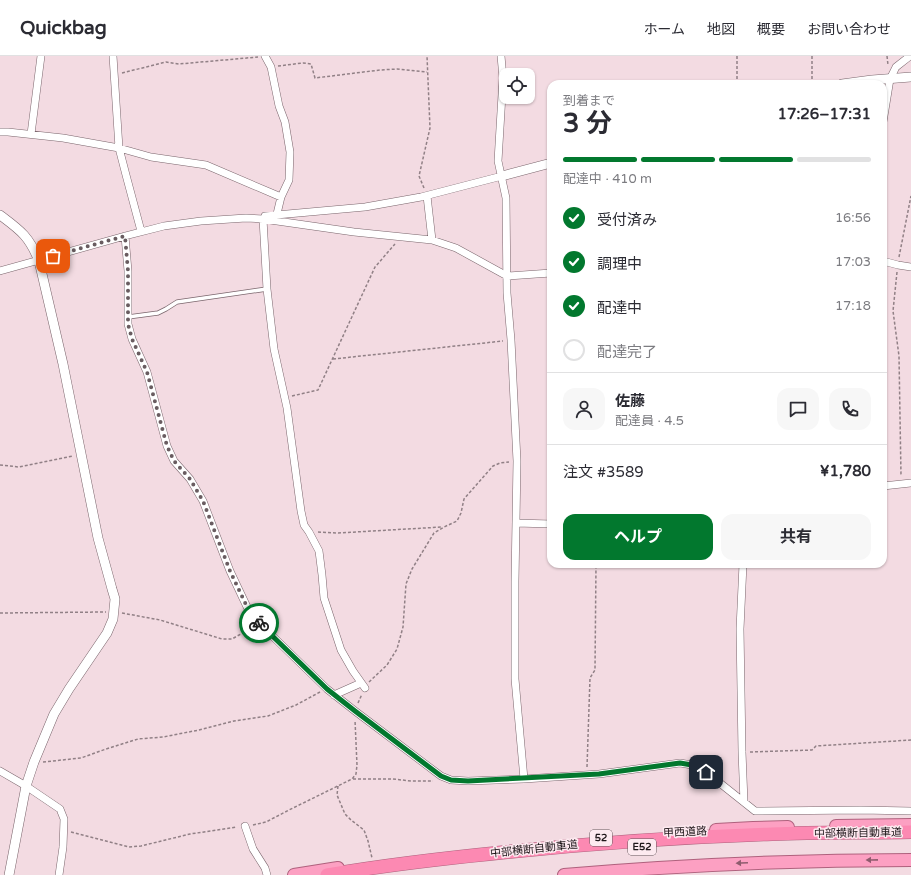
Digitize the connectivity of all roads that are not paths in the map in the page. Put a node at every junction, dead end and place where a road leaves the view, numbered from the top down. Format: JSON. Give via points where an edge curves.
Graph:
{"nodes":[{"id":1,"x":41,"y":56,"type":"edge"},
{"id":2,"x":113,"y":56,"type":"edge"},
{"id":3,"x":265,"y":56,"type":"edge"},
{"id":4,"x":502,"y":56,"type":"edge"},
{"id":5,"x":910,"y":56,"type":"edge"},
{"id":6,"x":911,"y":77,"type":"edge"},
{"id":7,"x":890,"y":79,"type":"junction"},
{"id":8,"x":880,"y":80,"type":"edge"},
{"id":9,"x":887,"y":97,"type":"edge"},
{"id":10,"x":0,"y":132,"type":"edge"},
{"id":11,"x":31,"y":134,"type":"junction"},
{"id":12,"x":119,"y":148,"type":"junction"},
{"id":13,"x":547,"y":163,"type":"edge"},
{"id":14,"x":502,"y":176,"type":"junction"},
{"id":15,"x":427,"y":196,"type":"junction"},
{"id":16,"x":281,"y":197,"type":"junction"},
{"id":17,"x":0,"y":215,"type":"edge"},
{"id":18,"x":246,"y":218,"type":"junction"},
{"id":19,"x":262,"y":218,"type":"junction"},
{"id":20,"x":277,"y":218,"type":"junction"},
{"id":21,"x":141,"y":232,"type":"junction"},
{"id":22,"x":125,"y":236,"type":"junction"},
{"id":23,"x":432,"y":240,"type":"junction"},
{"id":24,"x":39,"y":261,"type":"junction"},
{"id":25,"x":887,"y":262,"type":"edge"},
{"id":26,"x":911,"y":267,"type":"edge"},
{"id":27,"x":0,"y":271,"type":"edge"},
{"id":28,"x":547,"y":273,"type":"edge"},
{"id":29,"x":507,"y":276,"type":"junction"},
{"id":30,"x":267,"y":289,"type":"junction"},
{"id":31,"x":128,"y":316,"type":"junction"},
{"id":32,"x":911,"y":483,"type":"edge"},
{"id":33,"x":887,"y":486,"type":"edge"},
{"id":34,"x":516,"y":523,"type":"junction"},
{"id":35,"x":547,"y":524,"type":"edge"},
{"id":36,"x":743,"y":568,"type":"edge"},
{"id":37,"x":334,"y":695,"type":"junction"},
{"id":38,"x":0,"y":771,"type":"edge"},
{"id":39,"x":524,"y":779,"type":"junction"},
{"id":40,"x":26,"y":786,"type":"junction"},
{"id":41,"x":744,"y":802,"type":"junction"},
{"id":42,"x":911,"y":811,"type":"edge"},
{"id":43,"x":911,"y":825,"type":"edge"},
{"id":44,"x":245,"y":826,"type":"road end"},
{"id":45,"x":911,"y":832,"type":"edge"},
{"id":46,"x":911,"y":839,"type":"edge"},
{"id":47,"x":911,"y":860,"type":"edge"},
{"id":48,"x":374,"y":869,"type":"edge"},
{"id":49,"x":9,"y":875,"type":"edge"},
{"id":50,"x":59,"y":875,"type":"edge"},
{"id":51,"x":267,"y":875,"type":"edge"},
{"id":52,"x":294,"y":875,"type":"edge"},
{"id":53,"x":327,"y":875,"type":"edge"},
{"id":54,"x":564,"y":875,"type":"edge"}],
"edges":[{"from":1,"to":11,"type":"street"},
{"from":2,"to":12,"type":"street"},
{"from":3,"to":16,"type":"street","via":[[271,67],[290,152],[289,180]]},
{"from":4,"to":14,"type":"street","via":[[498,161]]},
{"from":5,"to":7,"type":"street","via":[[896,67]]},
{"from":6,"to":7,"type":"street"},
{"from":7,"to":8,"type":"street"},
{"from":7,"to":9,"type":"street"},
{"from":10,"to":11,"type":"street"},
{"from":11,"to":12,"type":"street"},
{"from":12,"to":16,"type":"street","via":[[151,158],[206,165]]},
{"from":12,"to":21,"type":"street"},
{"from":13,"to":14,"type":"street"},
{"from":14,"to":15,"type":"street"},
{"from":14,"to":29,"type":"street","via":[[506,198]]},
{"from":15,"to":20,"type":"street"},
{"from":15,"to":23,"type":"street"},
{"from":16,"to":20,"type":"street"},
{"from":17,"to":24,"type":"street","via":[[22,232]]},
{"from":18,"to":19,"type":"street"},
{"from":18,"to":20,"type":"street"},
{"from":18,"to":21,"type":"street","via":[[200,221]]},
{"from":19,"to":20,"type":"street"},
{"from":19,"to":30,"type":"street"},
{"from":20,"to":23,"type":"street","via":[[354,232]]},
{"from":21,"to":22,"type":"street"},
{"from":22,"to":24,"type":"street"},
{"from":22,"to":31,"type":"street"},
{"from":23,"to":29,"type":"street","via":[[456,248]]},
{"from":24,"to":27,"type":"street"},
{"from":24,"to":40,"type":"street","via":[[63,364],[98,538],[114,599],[113,618],[107,633],[54,714]]},
{"from":25,"to":26,"type":"street"},
{"from":28,"to":29,"type":"street"},
{"from":29,"to":34,"type":"street","via":[[517,461]]},
{"from":30,"to":31,"type":"lane","via":[[177,302],[158,313]]},
{"from":30,"to":37,"type":"street","via":[[274,349],[287,408],[304,525],[318,551],[324,598],[341,650],[363,686]]},
{"from":31,"to":37,"type":"street","via":[[132,339],[147,372],[167,446],[174,461],[190,479],[203,501],[248,609],[259,623]]},
{"from":32,"to":33,"type":"street"},
{"from":34,"to":35,"type":"street"},
{"from":34,"to":39,"type":"street","via":[[515,679]]},
{"from":36,"to":41,"type":"street","via":[[740,629]]},
{"from":37,"to":39,"type":"street","via":[[441,776],[451,780],[468,781]]},
{"from":38,"to":40,"type":"street"},
{"from":39,"to":41,"type":"street","via":[[613,772],[680,763],[692,765],[706,772]]},
{"from":40,"to":49,"type":"street"},
{"from":40,"to":50,"type":"street","via":[[60,809],[64,819]]},
{"from":41,"to":42,"type":"street","via":[[755,811]]},
{"from":43,"to":48,"type":"highway","name":"甲西道路","number":"52","via":[[753,828],[619,836],[468,851]]},
{"from":44,"to":51,"type":"street","via":[[253,849]]},
{"from":45,"to":53,"type":"highway","name":"中部横断自動車道","number":"E52","via":[[690,837],[587,844]]},
{"from":46,"to":48,"type":"highway","name":"中部横断自動車道","number":"E52","via":[[773,840],[692,844]]},
{"from":47,"to":54,"type":"highway","one_way":true,"via":[[796,861]]},
{"from":48,"to":52,"type":"highway","name":"甲西道路","number":"52"}]}
